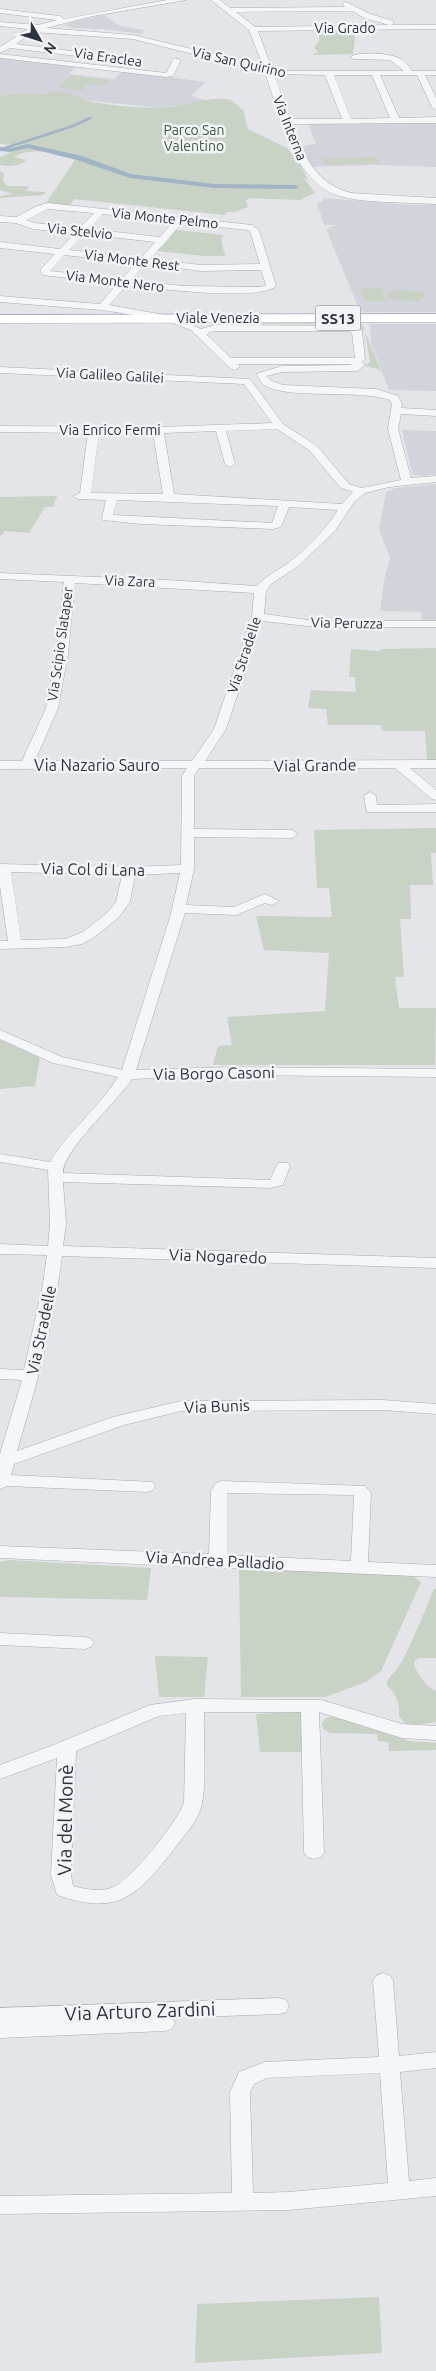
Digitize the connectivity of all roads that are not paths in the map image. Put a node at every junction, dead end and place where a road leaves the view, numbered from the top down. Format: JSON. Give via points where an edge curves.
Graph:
{"nodes":[{"id":1,"x":182,"y":0,"type":"edge"},
{"id":2,"x":215,"y":0,"type":"edge"},
{"id":3,"x":344,"y":0,"type":"edge"},
{"id":4,"x":170,"y":1,"type":"edge"},
{"id":5,"x":118,"y":3,"type":"dead end"},
{"id":6,"x":131,"y":8,"type":"junction"},
{"id":7,"x":353,"y":9,"type":"junction"},
{"id":8,"x":230,"y":10,"type":"junction"},
{"id":9,"x":0,"y":11,"type":"edge"},
{"id":10,"x":71,"y":19,"type":"junction"},
{"id":11,"x":59,"y":22,"type":"junction"},
{"id":12,"x":0,"y":24,"type":"edge"},
{"id":13,"x":436,"y":27,"type":"edge"},
{"id":14,"x":404,"y":28,"type":"junction"},
{"id":15,"x":35,"y":29,"type":"junction"},
{"id":16,"x":253,"y":29,"type":"junction"},
{"id":17,"x":69,"y":31,"type":"junction"},
{"id":18,"x":104,"y":34,"type":"junction"},
{"id":19,"x":97,"y":40,"type":"dead end"},
{"id":20,"x":162,"y":44,"type":"junction"},
{"id":21,"x":3,"y":47,"type":"edge"},
{"id":22,"x":89,"y":47,"type":"dead end"},
{"id":23,"x":82,"y":53,"type":"junction"},
{"id":24,"x":0,"y":56,"type":"edge"},
{"id":25,"x":354,"y":58,"type":"dead end"},
{"id":26,"x":147,"y":62,"type":"dead end"},
{"id":27,"x":237,"y":62,"type":"junction"},
{"id":28,"x":171,"y":63,"type":"junction"},
{"id":29,"x":268,"y":70,"type":"junction"},
{"id":30,"x":410,"y":73,"type":"junction"},
{"id":31,"x":420,"y":73,"type":"junction"},
{"id":32,"x":436,"y":73,"type":"edge"},
{"id":33,"x":329,"y":74,"type":"junction"},
{"id":34,"x":375,"y":74,"type":"junction"},
{"id":35,"x":436,"y":107,"type":"edge"},
{"id":36,"x":394,"y":119,"type":"junction"},
{"id":37,"x":347,"y":120,"type":"junction"},
{"id":38,"x":436,"y":120,"type":"edge"},
{"id":39,"x":286,"y":122,"type":"junction"},
{"id":40,"x":436,"y":201,"type":"edge"},
{"id":41,"x":101,"y":211,"type":"junction"},
{"id":42,"x":0,"y":219,"type":"edge"},
{"id":43,"x":17,"y":220,"type":"junction"},
{"id":44,"x":180,"y":220,"type":"junction"},
{"id":45,"x":83,"y":231,"type":"junction"},
{"id":46,"x":162,"y":240,"type":"junction"},
{"id":47,"x":0,"y":245,"type":"edge"},
{"id":48,"x":63,"y":252,"type":"junction"},
{"id":49,"x":143,"y":261,"type":"junction"},
{"id":50,"x":264,"y":267,"type":"junction"},
{"id":51,"x":125,"y":282,"type":"junction"},
{"id":52,"x":268,"y":289,"type":"joint"},
{"id":53,"x":0,"y":298,"type":"edge"},
{"id":54,"x":102,"y":307,"type":"junction"},
{"id":55,"x":165,"y":318,"type":"junction"},
{"id":56,"x":240,"y":318,"type":"junction"},
{"id":57,"x":436,"y":318,"type":"edge"},
{"id":58,"x":0,"y":319,"type":"edge"},
{"id":59,"x":204,"y":336,"type":"junction"},
{"id":60,"x":357,"y":362,"type":"junction"},
{"id":61,"x":0,"y":370,"type":"edge"},
{"id":62,"x":246,"y":374,"type":"junction"},
{"id":63,"x":396,"y":411,"type":"junction"},
{"id":64,"x":436,"y":413,"type":"edge"},
{"id":65,"x":279,"y":426,"type":"junction"},
{"id":66,"x":220,"y":428,"type":"junction"},
{"id":67,"x":0,"y":429,"type":"edge"},
{"id":68,"x":94,"y":430,"type":"junction"},
{"id":69,"x":158,"y":430,"type":"junction"},
{"id":70,"x":230,"y":464,"type":"dead end"},
{"id":71,"x":436,"y":479,"type":"edge"},
{"id":72,"x":407,"y":482,"type":"junction"},
{"id":73,"x":361,"y":491,"type":"junction"},
{"id":74,"x":112,"y":497,"type":"junction"},
{"id":75,"x":285,"y":503,"type":"junction"},
{"id":76,"x":169,"y":507,"type":"junction"},
{"id":77,"x":345,"y":507,"type":"junction"},
{"id":78,"x":0,"y":576,"type":"edge"},
{"id":79,"x":70,"y":579,"type":"junction"},
{"id":80,"x":260,"y":590,"type":"junction"},
{"id":81,"x":258,"y":617,"type":"junction"},
{"id":82,"x":436,"y":624,"type":"edge"},
{"id":83,"x":398,"y":764,"type":"junction"},
{"id":84,"x":436,"y":764,"type":"edge"},
{"id":85,"x":0,"y":765,"type":"edge"},
{"id":86,"x":27,"y":765,"type":"junction"},
{"id":87,"x":194,"y":765,"type":"junction"},
{"id":88,"x":370,"y":796,"type":"dead end"},
{"id":89,"x":436,"y":796,"type":"edge"},
{"id":90,"x":436,"y":808,"type":"edge"},
{"id":91,"x":186,"y":833,"type":"junction"},
{"id":92,"x":292,"y":834,"type":"dead end"},
{"id":93,"x":2,"y":868,"type":"edge"},
{"id":94,"x":187,"y":869,"type":"junction"},
{"id":95,"x":129,"y":871,"type":"junction"},
{"id":96,"x":272,"y":901,"type":"dead end"},
{"id":97,"x":178,"y":909,"type":"junction"},
{"id":98,"x":15,"y":944,"type":"junction"},
{"id":99,"x":0,"y":945,"type":"edge"},
{"id":100,"x":0,"y":1034,"type":"edge"},
{"id":101,"x":436,"y":1073,"type":"edge"},
{"id":102,"x":128,"y":1075,"type":"junction"},
{"id":103,"x":0,"y":1158,"type":"edge"},
{"id":104,"x":283,"y":1166,"type":"dead end"},
{"id":105,"x":56,"y":1172,"type":"junction"},
{"id":106,"x":0,"y":1249,"type":"edge"},
{"id":107,"x":56,"y":1251,"type":"junction"},
{"id":108,"x":436,"y":1263,"type":"edge"},
{"id":109,"x":0,"y":1374,"type":"edge"},
{"id":110,"x":31,"y":1375,"type":"junction"},
{"id":111,"x":436,"y":1408,"type":"edge"},
{"id":112,"x":4,"y":1457,"type":"edge"},
{"id":113,"x":0,"y":1482,"type":"edge"},
{"id":114,"x":147,"y":1486,"type":"dead end"},
{"id":115,"x":0,"y":1552,"type":"edge"},
{"id":116,"x":218,"y":1560,"type":"junction"},
{"id":117,"x":359,"y":1567,"type":"junction"},
{"id":118,"x":433,"y":1571,"type":"edge"},
{"id":119,"x":0,"y":1639,"type":"edge"},
{"id":120,"x":85,"y":1643,"type":"dead end"},
{"id":121,"x":195,"y":1705,"type":"junction"},
{"id":122,"x":310,"y":1706,"type":"junction"},
{"id":123,"x":436,"y":1733,"type":"edge"},
{"id":124,"x":67,"y":1747,"type":"junction"},
{"id":125,"x":0,"y":1772,"type":"edge"},
{"id":126,"x":314,"y":1852,"type":"dead end"},
{"id":127,"x":383,"y":1982,"type":"dead end"},
{"id":128,"x":279,"y":2006,"type":"dead end"},
{"id":129,"x":0,"y":2016,"type":"edge"},
{"id":130,"x":165,"y":2023,"type":"dead end"},
{"id":131,"x":0,"y":2030,"type":"edge"},
{"id":132,"x":436,"y":2060,"type":"edge"},
{"id":133,"x":389,"y":2065,"type":"junction"},
{"id":134,"x":436,"y":2187,"type":"edge"},
{"id":135,"x":399,"y":2191,"type":"junction"},
{"id":136,"x":243,"y":2201,"type":"junction"},
{"id":137,"x":0,"y":2205,"type":"edge"}],
"edges":[{"from":1,"to":4,"type":"street"},
{"from":2,"to":8,"type":"street"},
{"from":3,"to":7,"type":"street"},
{"from":4,"to":6,"type":"street"},
{"from":5,"to":6,"type":"street"},
{"from":6,"to":10,"type":"street"},
{"from":7,"to":8,"type":"street"},
{"from":7,"to":14,"type":"street"},
{"from":8,"to":16,"type":"street"},
{"from":9,"to":10,"type":"street"},
{"from":10,"to":11,"type":"street"},
{"from":11,"to":15,"type":"street"},
{"from":11,"to":17,"type":"street","via":[[57,26]]},
{"from":12,"to":15,"type":"street","name":"Via San Quirino"},
{"from":13,"to":14,"type":"street","name":"Via Grado"},
{"from":14,"to":16,"type":"street","name":"Via Grado"},
{"from":15,"to":17,"type":"street","name":"Via San Quirino"},
{"from":15,"to":21,"type":"street"},
{"from":16,"to":29,"type":"street","name":"Via Interna"},
{"from":17,"to":18,"type":"street","name":"Via San Quirino"},
{"from":18,"to":19,"type":"street"},
{"from":18,"to":20,"type":"street","name":"Via San Quirino"},
{"from":20,"to":27,"type":"street","name":"Via San Quirino"},
{"from":20,"to":28,"type":"street","name":"Via Eraclea","via":[[159,48]]},
{"from":21,"to":23,"type":"street","name":"Via Eraclea"},
{"from":22,"to":23,"type":"street"},
{"from":23,"to":26,"type":"street","name":"Via Eraclea"},
{"from":24,"to":28,"type":"street","via":[[166,75],[170,74]]},
{"from":25,"to":30,"type":"street","via":[[393,58],[404,63]]},
{"from":27,"to":28,"type":"street"},
{"from":27,"to":29,"type":"street","name":"Via San Quirino"},
{"from":29,"to":33,"type":"street","name":"Via San Quirino"},
{"from":29,"to":39,"type":"street","name":"Via Interna"},
{"from":30,"to":31,"type":"street","name":"Via San Quirino"},
{"from":30,"to":34,"type":"street","name":"Via San Quirino"},
{"from":31,"to":32,"type":"street","name":"Via San Quirino"},
{"from":31,"to":35,"type":"street"},
{"from":33,"to":34,"type":"street","name":"Via San Quirino"},
{"from":33,"to":37,"type":"street"},
{"from":34,"to":36,"type":"street"},
{"from":36,"to":37,"type":"street"},
{"from":36,"to":38,"type":"street"},
{"from":37,"to":39,"type":"street"},
{"from":39,"to":40,"type":"street","name":"Via Interna","via":[[304,164],[332,190],[356,197]]},
{"from":41,"to":43,"type":"street","name":"Via Monte Pelmo","via":[[44,206]]},
{"from":41,"to":44,"type":"street","name":"Via Monte Pelmo"},
{"from":41,"to":45,"type":"street","name":"Via Monte Nero"},
{"from":42,"to":43,"type":"street","name":"Via Stelvio"},
{"from":43,"to":45,"type":"street","name":"Via Stelvio","via":[[29,225]]},
{"from":44,"to":46,"type":"street"},
{"from":44,"to":50,"type":"street","name":"Via Monte Pelmo","via":[[253,228]]},
{"from":45,"to":46,"type":"street","name":"Via Stelvio"},
{"from":45,"to":48,"type":"street","name":"Via Monte Nero"},
{"from":46,"to":49,"type":"street"},
{"from":47,"to":48,"type":"street","name":"Via Monte Rest"},
{"from":48,"to":49,"type":"street","name":"Via Monte Rest"},
{"from":48,"to":51,"type":"street","name":"Via Monte Nero","via":[[45,270],[46,273]]},
{"from":49,"to":50,"type":"street","name":"Via Monte Rest","via":[[201,268]]},
{"from":49,"to":51,"type":"street"},
{"from":50,"to":52,"type":"street","name":"Via Monte Pelmo","via":[[270,286]]},
{"from":51,"to":52,"type":"street","name":"Via Monte Nero","via":[[192,290]]},
{"from":51,"to":54,"type":"street"},
{"from":53,"to":54,"type":"street"},
{"from":54,"to":55,"type":"street"},
{"from":55,"to":56,"type":"main road","name":"Viale Venezia","number":"SS13"},
{"from":55,"to":58,"type":"main road","name":"Viale Venezia","number":"SS13"},
{"from":55,"to":59,"type":"street","via":[[188,324]]},
{"from":56,"to":57,"type":"main road","name":"Viale Venezia","number":"SS13"},
{"from":56,"to":59,"type":"street","via":[[208,324],[204,328]]},
{"from":59,"to":60,"type":"street","via":[[205,330],[215,328],[350,328],[357,331],[360,359]]},
{"from":59,"to":62,"type":"street"},
{"from":60,"to":62,"type":"street","name":"Via Galileo Galilei"},
{"from":60,"to":62,"type":"street","name":"Via Galileo Galilei","via":[[360,366],[356,368],[282,369]]},
{"from":61,"to":62,"type":"street","name":"Via Galileo Galilei","via":[[220,380]]},
{"from":62,"to":63,"type":"street","via":[[282,388],[384,394],[397,400]]},
{"from":62,"to":65,"type":"street"},
{"from":63,"to":64,"type":"street"},
{"from":63,"to":72,"type":"street","via":[[393,429]]},
{"from":65,"to":66,"type":"street","name":"Via Enrico Fermi"},
{"from":65,"to":73,"type":"street","via":[[313,448],[346,486]]},
{"from":66,"to":69,"type":"street","name":"Via Enrico Fermi"},
{"from":66,"to":70,"type":"street"},
{"from":67,"to":68,"type":"street","name":"Via Enrico Fermi"},
{"from":68,"to":69,"type":"street","name":"Via Enrico Fermi"},
{"from":68,"to":74,"type":"street","via":[[82,496]]},
{"from":69,"to":76,"type":"street"},
{"from":71,"to":72,"type":"street"},
{"from":72,"to":73,"type":"street"},
{"from":73,"to":77,"type":"street"},
{"from":74,"to":76,"type":"street"},
{"from":74,"to":76,"type":"street","via":[[106,518]]},
{"from":75,"to":76,"type":"street"},
{"from":75,"to":76,"type":"street","via":[[280,520],[273,526]]},
{"from":75,"to":77,"type":"street"},
{"from":77,"to":80,"type":"street","via":[[331,529]]},
{"from":78,"to":79,"type":"street","name":"Via Zara"},
{"from":79,"to":80,"type":"street","name":"Via Zara"},
{"from":79,"to":86,"type":"street","name":"Via Scipio Slataper","via":[[52,708]]},
{"from":80,"to":81,"type":"street","name":"Via Stradelle"},
{"from":81,"to":82,"type":"street","name":"Via Peruzza","via":[[316,624]]},
{"from":81,"to":87,"type":"street","name":"Via Stradelle","via":[[220,729]]},
{"from":83,"to":84,"type":"street","name":"Vial Grande"},
{"from":83,"to":87,"type":"street","name":"Vial Grande"},
{"from":83,"to":89,"type":"street"},
{"from":85,"to":86,"type":"street","name":"Via Nazario Sauro"},
{"from":86,"to":87,"type":"street","name":"Via Nazario Sauro"},
{"from":87,"to":91,"type":"street","name":"Via Stradelle","via":[[188,776]]},
{"from":88,"to":90,"type":"street","via":[[371,809]]},
{"from":91,"to":92,"type":"street"},
{"from":91,"to":94,"type":"street","name":"Via Stradelle"},
{"from":93,"to":95,"type":"street","name":"Via Col di Lana"},
{"from":93,"to":98,"type":"street"},
{"from":94,"to":95,"type":"street","name":"Via Col di Lana"},
{"from":94,"to":97,"type":"street","name":"Via Stradelle"},
{"from":95,"to":98,"type":"street","via":[[123,902],[88,936],[65,943]]},
{"from":96,"to":97,"type":"street","via":[[265,898],[236,911]]},
{"from":97,"to":102,"type":"street","name":"Via Stradelle"},
{"from":98,"to":99,"type":"street"},
{"from":100,"to":102,"type":"street","name":"Via Borgo Casoni","via":[[58,1060]]},
{"from":101,"to":102,"type":"street","name":"Via Borgo Casoni","via":[[234,1071]]},
{"from":102,"to":105,"type":"street","name":"Via Stradelle","via":[[66,1147]]},
{"from":103,"to":105,"type":"street"},
{"from":104,"to":105,"type":"street","via":[[278,1182],[270,1184]]},
{"from":105,"to":107,"type":"street","name":"Via Stradelle"},
{"from":106,"to":107,"type":"street","name":"Via Nogaredo"},
{"from":107,"to":108,"type":"street","name":"Via Nogaredo"},
{"from":107,"to":110,"type":"street","name":"Via Stradelle"},
{"from":109,"to":110,"type":"street"},
{"from":110,"to":112,"type":"street","name":"Via Stradelle"},
{"from":111,"to":112,"type":"street","name":"Via Bunis","via":[[384,1405],[181,1406],[119,1421]]},
{"from":112,"to":113,"type":"street","name":"Via Stradelle"},
{"from":113,"to":114,"type":"street","name":"Via Stradelle"},
{"from":115,"to":116,"type":"street","name":"Via Andrea Palladio"},
{"from":116,"to":117,"type":"street","name":"Via Andrea Palladio"},
{"from":116,"to":117,"type":"street","via":[[219,1491],[222,1487],[360,1490],[363,1493]]},
{"from":117,"to":118,"type":"street","name":"Via Andrea Palladio"},
{"from":119,"to":120,"type":"street"},
{"from":121,"to":122,"type":"street","name":"Via del Monè"},
{"from":121,"to":124,"type":"street","name":"Via del Monè","via":[[156,1710]]},
{"from":121,"to":124,"type":"street","name":"Via del Monè","via":[[194,1803],[189,1816],[136,1880],[121,1892],[91,1897],[64,1890],[60,1875]]},
{"from":122,"to":123,"type":"street","name":"Via del Monè","via":[[321,1706],[402,1731]]},
{"from":122,"to":126,"type":"street"},
{"from":124,"to":125,"type":"street","name":"Via del Monè"},
{"from":127,"to":133,"type":"street"},
{"from":128,"to":129,"type":"street","name":"Via Arturo Zardini"},
{"from":130,"to":131,"type":"street","name":"Via Arturo Zardini"},
{"from":132,"to":133,"type":"street"},
{"from":133,"to":135,"type":"street"},
{"from":133,"to":136,"type":"street","via":[[265,2070],[246,2078],[240,2092]]},
{"from":134,"to":135,"type":"street"},
{"from":135,"to":136,"type":"street","via":[[289,2201]]},
{"from":136,"to":137,"type":"street"}]}
